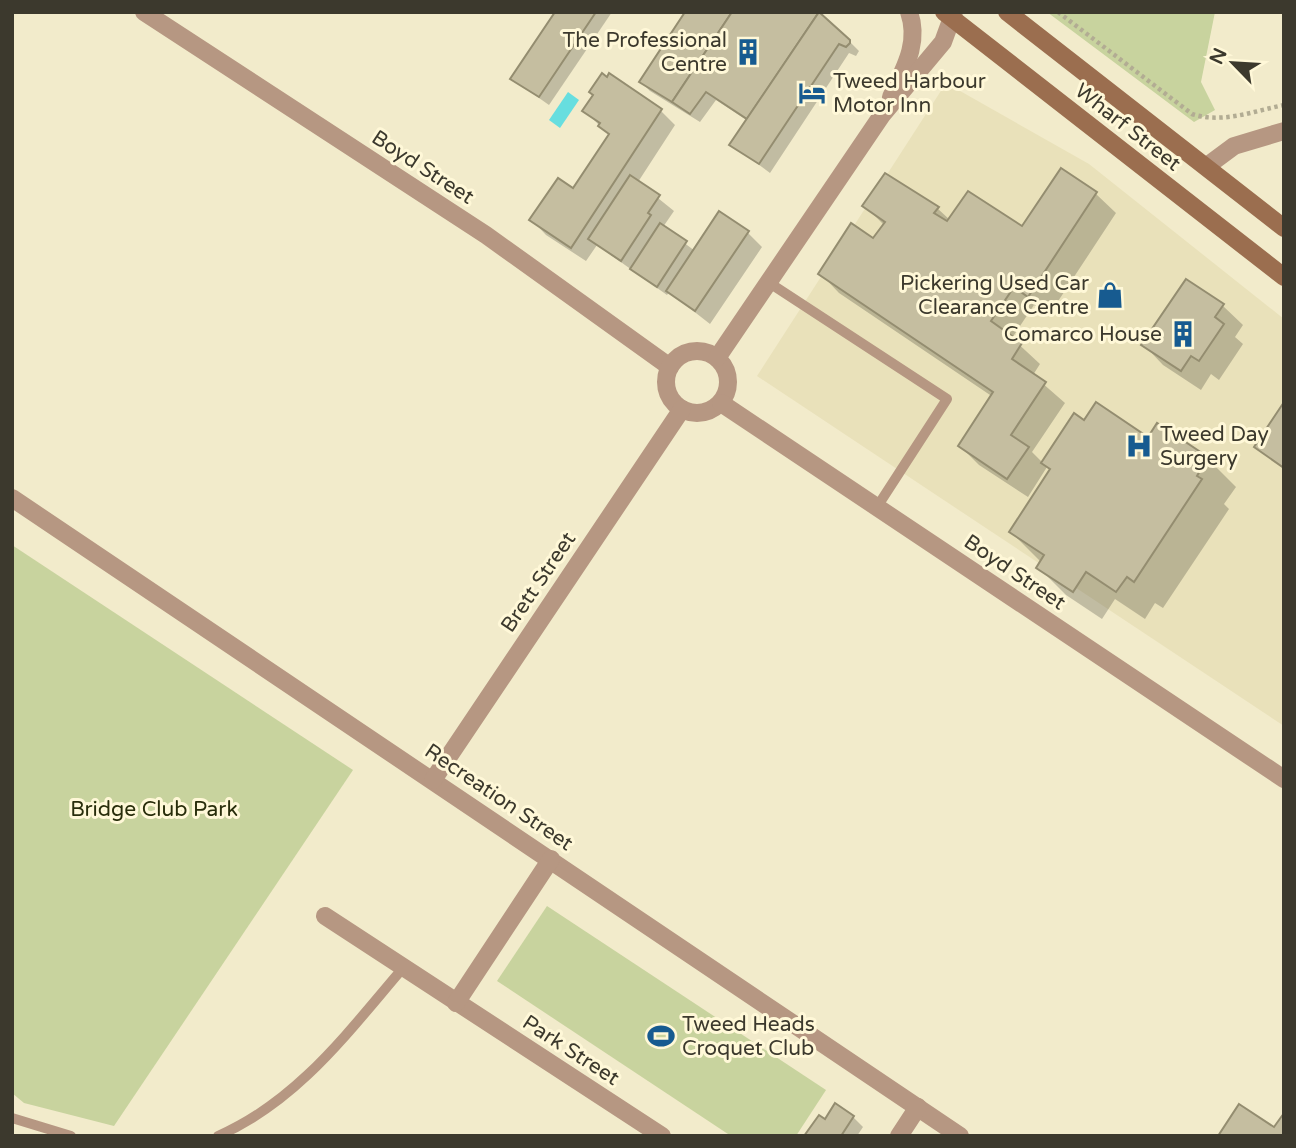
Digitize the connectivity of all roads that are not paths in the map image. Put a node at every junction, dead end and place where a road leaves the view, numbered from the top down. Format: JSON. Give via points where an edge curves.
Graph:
{"nodes":[{"id":1,"x":144,"y":12,"type":"edge"},
{"id":2,"x":909,"y":12,"type":"edge"},
{"id":3,"x":1007,"y":12,"type":"edge"},
{"id":4,"x":1017,"y":12,"type":"edge"},
{"id":5,"x":950,"y":14,"type":"edge"},
{"id":6,"x":1032,"y":32,"type":"junction"},
{"id":7,"x":881,"y":116,"type":"junction"},
{"id":8,"x":1284,"y":131,"type":"edge"},
{"id":9,"x":1207,"y":166,"type":"junction"},
{"id":10,"x":1284,"y":228,"type":"edge"},
{"id":11,"x":1284,"y":277,"type":"edge"},
{"id":12,"x":768,"y":282,"type":"junction"},
{"id":13,"x":717,"y":358,"type":"junction"},
{"id":14,"x":670,"y":367,"type":"junction"},
{"id":15,"x":722,"y":403,"type":"junction"},
{"id":16,"x":681,"y":410,"type":"junction"},
{"id":17,"x":12,"y":498,"type":"edge"},
{"id":18,"x":877,"y":507,"type":"junction"},
{"id":19,"x":1284,"y":779,"type":"edge"},
{"id":20,"x":433,"y":780,"type":"junction"},
{"id":21,"x":551,"y":859,"type":"junction"},
{"id":22,"x":325,"y":916,"type":"dead end"},
{"id":23,"x":403,"y":968,"type":"junction"},
{"id":24,"x":456,"y":1003,"type":"junction"},
{"id":25,"x":918,"y":1108,"type":"junction"},
{"id":26,"x":12,"y":1118,"type":"edge"},
{"id":27,"x":71,"y":1136,"type":"edge"},
{"id":28,"x":218,"y":1136,"type":"edge"},
{"id":29,"x":662,"y":1136,"type":"edge"},
{"id":30,"x":899,"y":1136,"type":"edge"},
{"id":31,"x":960,"y":1136,"type":"edge"}],
"edges":[{"from":1,"to":14,"type":"street","name":"Boyd Street","via":[[486,235]]},
{"from":2,"to":7,"type":"street","via":[[914,38],[910,57]]},
{"from":3,"to":6,"type":"main road","name":"Wharf Street"},
{"from":4,"to":6,"type":"street"},
{"from":5,"to":7,"type":"street","via":[[943,41]]},
{"from":5,"to":11,"type":"main road","name":"Wharf Street"},
{"from":6,"to":9,"type":"main road","name":"Wharf Street"},
{"from":7,"to":12,"type":"street"},
{"from":8,"to":9,"type":"street","via":[[1234,146]]},
{"from":9,"to":10,"type":"main road","name":"Wharf Street"},
{"from":12,"to":13,"type":"street"},
{"from":12,"to":18,"type":"lane","via":[[947,399]]},
{"from":13,"to":14,"type":"street","via":[[707,352],[687,353]]},
{"from":13,"to":15,"type":"street","via":[[729,379]]},
{"from":14,"to":16,"type":"street","via":[[666,385]]},
{"from":15,"to":16,"type":"street","via":[[703,414]]},
{"from":15,"to":18,"type":"street","name":"Boyd Street"},
{"from":16,"to":20,"type":"street","name":"Brett Street"},
{"from":17,"to":20,"type":"street","name":"Recreation Street"},
{"from":18,"to":19,"type":"street","name":"Boyd Street"},
{"from":20,"to":21,"type":"street","name":"Recreation Street"},
{"from":21,"to":24,"type":"street"},
{"from":21,"to":25,"type":"street","name":"Recreation Street"},
{"from":22,"to":23,"type":"street","name":"Park Street"},
{"from":23,"to":24,"type":"street","name":"Park Street"},
{"from":23,"to":28,"type":"lane","via":[[328,1057],[278,1103]]},
{"from":24,"to":29,"type":"street","name":"Park Street"},
{"from":25,"to":30,"type":"street"},
{"from":25,"to":31,"type":"street","name":"Recreation Street"},
{"from":26,"to":27,"type":"lane"}]}
